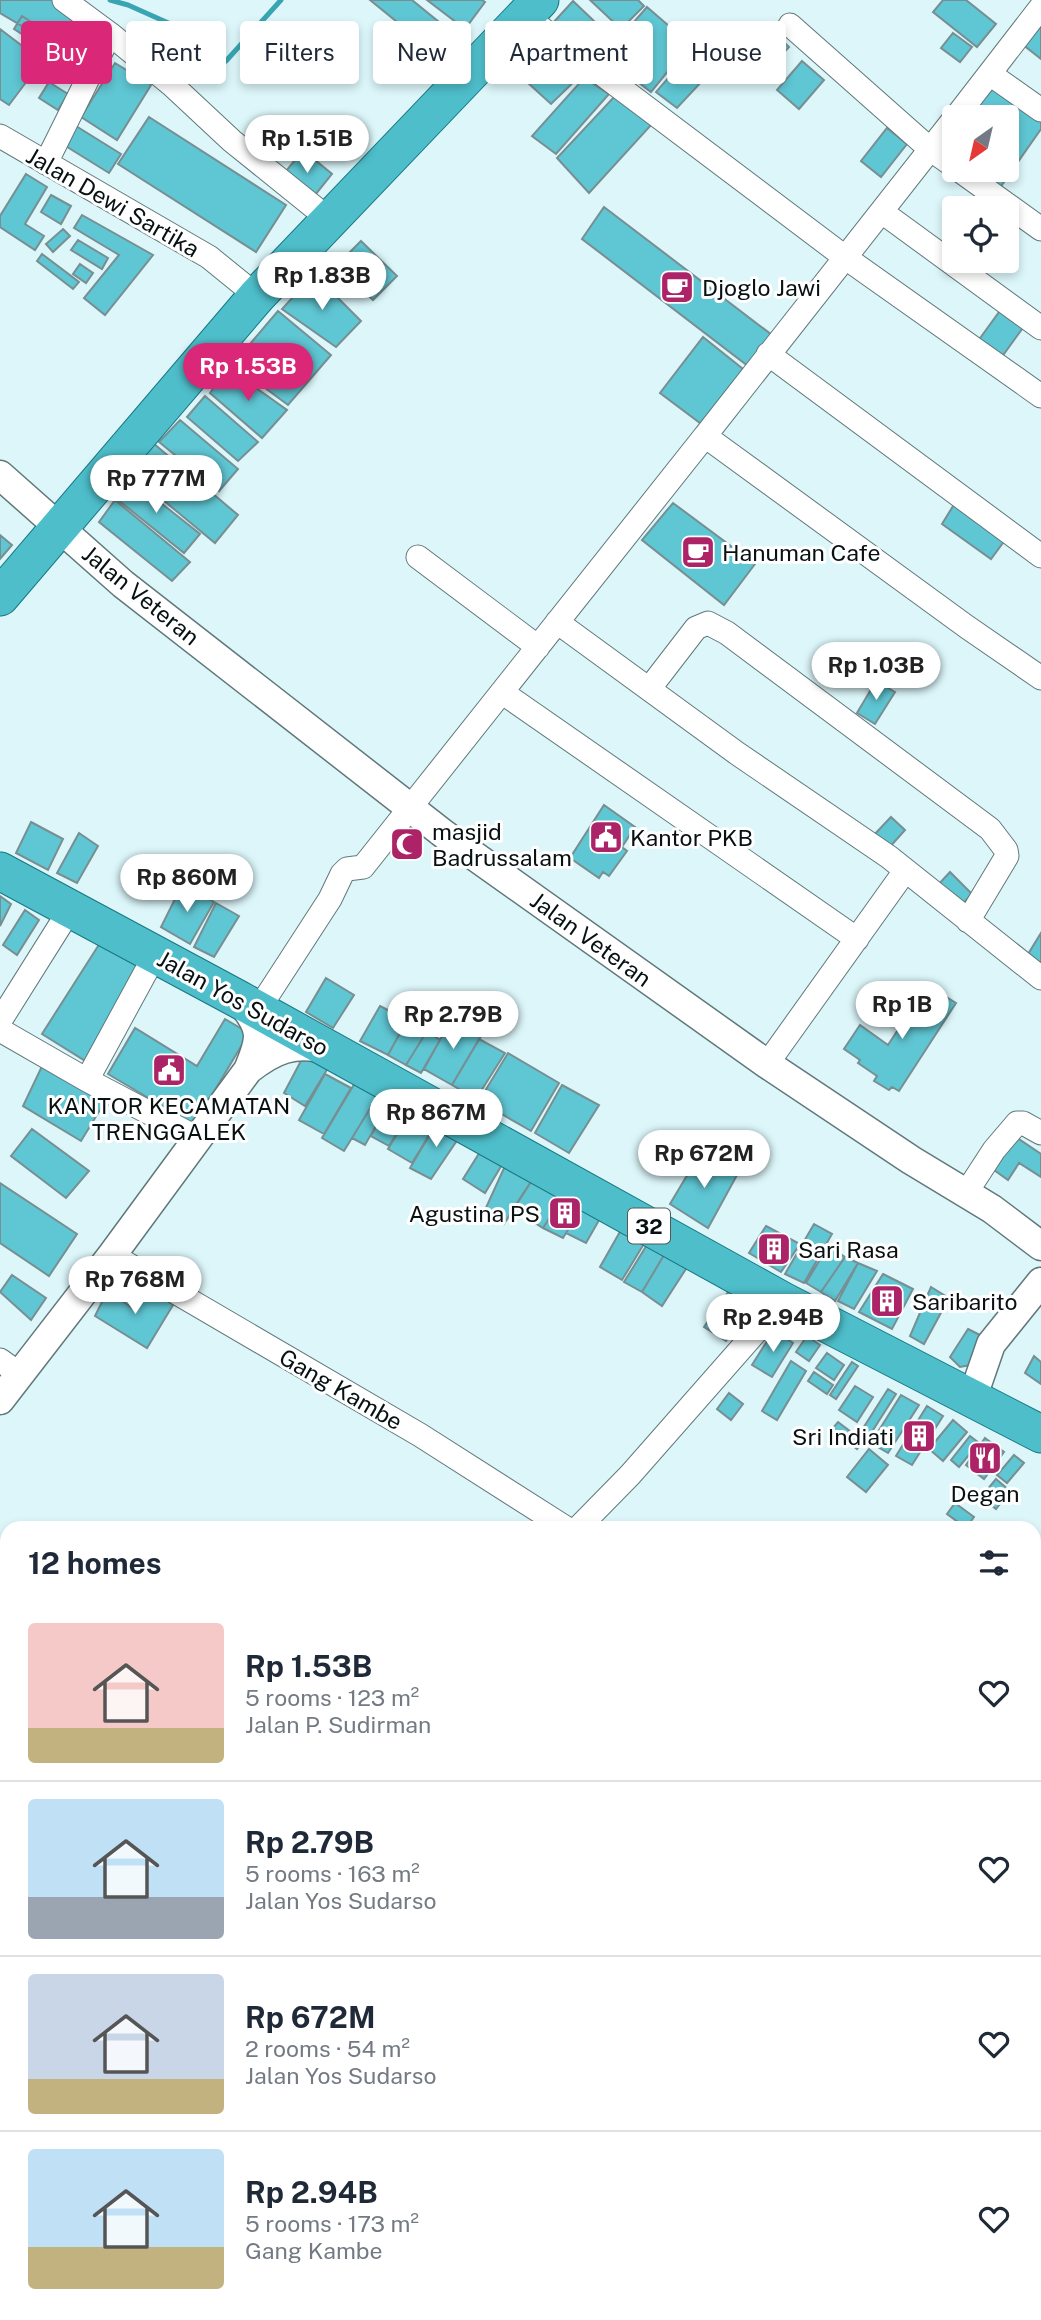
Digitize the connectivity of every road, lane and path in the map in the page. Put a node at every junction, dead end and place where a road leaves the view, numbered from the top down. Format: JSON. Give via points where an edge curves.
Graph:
{"nodes":[{"id":1,"x":64,"y":0,"type":"edge"},
{"id":2,"x":1041,"y":7,"type":"edge"},
{"id":3,"x":532,"y":8,"type":"edge"},
{"id":4,"x":92,"y":21,"type":"edge"},
{"id":5,"x":790,"y":25,"type":"dead end"},
{"id":6,"x":112,"y":36,"type":"edge"},
{"id":7,"x":990,"y":74,"type":"junction"},
{"id":8,"x":85,"y":84,"type":"edge"},
{"id":9,"x":172,"y":85,"type":"joint"},
{"id":10,"x":965,"y":105,"type":"edge"},
{"id":11,"x":1041,"y":110,"type":"edge"},
{"id":12,"x":942,"y":134,"type":"edge"},
{"id":13,"x":0,"y":136,"type":"edge"},
{"id":14,"x":930,"y":149,"type":"junction"},
{"id":15,"x":942,"y":158,"type":"edge"},
{"id":16,"x":46,"y":163,"type":"junction"},
{"id":17,"x":976,"y":182,"type":"edge"},
{"id":18,"x":882,"y":212,"type":"junction"},
{"id":19,"x":330,"y":219,"type":"junction"},
{"id":20,"x":1041,"y":229,"type":"edge"},
{"id":21,"x":846,"y":258,"type":"junction"},
{"id":22,"x":257,"y":296,"type":"junction"},
{"id":23,"x":1041,"y":328,"type":"edge"},
{"id":24,"x":768,"y":354,"type":"junction"},
{"id":25,"x":1041,"y":396,"type":"edge"},
{"id":26,"x":705,"y":436,"type":"junction"},
{"id":27,"x":0,"y":475,"type":"edge"},
{"id":28,"x":61,"y":528,"type":"junction"},
{"id":29,"x":1041,"y":556,"type":"edge"},
{"id":30,"x":418,"y":557,"type":"dead end"},
{"id":31,"x":0,"y":597,"type":"edge"},
{"id":32,"x":557,"y":622,"type":"junction"},
{"id":33,"x":538,"y":647,"type":"junction"},
{"id":34,"x":1041,"y":678,"type":"edge"},
{"id":35,"x":649,"y":689,"type":"junction"},
{"id":36,"x":503,"y":693,"type":"junction"},
{"id":37,"x":411,"y":807,"type":"junction"},
{"id":38,"x":0,"y":871,"type":"edge"},
{"id":39,"x":905,"y":871,"type":"junction"},
{"id":40,"x":71,"y":908,"type":"junction"},
{"id":41,"x":968,"y":921,"type":"junction"},
{"id":42,"x":857,"y":939,"type":"junction"},
{"id":43,"x":155,"y":955,"type":"junction"},
{"id":44,"x":1041,"y":978,"type":"edge"},
{"id":45,"x":248,"y":1005,"type":"junction"},
{"id":46,"x":0,"y":1021,"type":"edge"},
{"id":47,"x":0,"y":1030,"type":"edge"},
{"id":48,"x":328,"y":1049,"type":"junction"},
{"id":49,"x":767,"y":1064,"type":"junction"},
{"id":50,"x":248,"y":1070,"type":"junction"},
{"id":51,"x":87,"y":1080,"type":"junction"},
{"id":52,"x":1041,"y":1133,"type":"edge"},
{"id":53,"x":199,"y":1139,"type":"junction"},
{"id":54,"x":966,"y":1193,"type":"junction"},
{"id":55,"x":1041,"y":1246,"type":"edge"},
{"id":56,"x":112,"y":1255,"type":"junction"},
{"id":57,"x":1041,"y":1282,"type":"edge"},
{"id":58,"x":783,"y":1301,"type":"junction"},
{"id":59,"x":10,"y":1368,"type":"edge"},
{"id":60,"x":972,"y":1399,"type":"junction"},
{"id":61,"x":0,"y":1401,"type":"edge"},
{"id":62,"x":1041,"y":1434,"type":"edge"},
{"id":63,"x":555,"y":1521,"type":"edge"},
{"id":64,"x":585,"y":1521,"type":"edge"}],
"edges":[{"from":1,"to":4,"type":"street"},
{"from":2,"to":7,"type":"street"},
{"from":3,"to":19,"type":"highway"},
{"from":3,"to":21,"type":"street"},
{"from":5,"to":14,"type":"street"},
{"from":6,"to":9,"type":"street"},
{"from":7,"to":10,"type":"street"},
{"from":7,"to":11,"type":"street"},
{"from":8,"to":16,"type":"street"},
{"from":9,"to":19,"type":"street","via":[[232,141]]},
{"from":12,"to":14,"type":"street"},
{"from":13,"to":16,"type":"street","name":"Jalan Dewi Sartika"},
{"from":14,"to":15,"type":"street"},
{"from":14,"to":18,"type":"street"},
{"from":16,"to":22,"type":"street","name":"Jalan Dewi Sartika","via":[[209,257]]},
{"from":17,"to":20,"type":"street"},
{"from":18,"to":21,"type":"street"},
{"from":18,"to":23,"type":"street"},
{"from":19,"to":22,"type":"highway"},
{"from":21,"to":24,"type":"street"},
{"from":21,"to":25,"type":"street"},
{"from":22,"to":28,"type":"highway"},
{"from":24,"to":26,"type":"street"},
{"from":24,"to":29,"type":"street"},
{"from":26,"to":32,"type":"street"},
{"from":26,"to":34,"type":"street"},
{"from":27,"to":28,"type":"street","name":"Jalan Veteran"},
{"from":28,"to":31,"type":"highway"},
{"from":28,"to":37,"type":"street","name":"Jalan Veteran","via":[[123,584]]},
{"from":30,"to":33,"type":"street"},
{"from":32,"to":33,"type":"street"},
{"from":32,"to":35,"type":"street"},
{"from":33,"to":36,"type":"street"},
{"from":35,"to":39,"type":"street"},
{"from":35,"to":41,"type":"street","via":[[695,628],[708,623],[727,633],[990,829],[1007,856]]},
{"from":36,"to":37,"type":"street"},
{"from":36,"to":42,"type":"street"},
{"from":37,"to":45,"type":"street","via":[[363,867],[342,874],[330,899]]},
{"from":37,"to":49,"type":"street","name":"Jalan Veteran"},
{"from":38,"to":40,"type":"highway","name":"Jalan Yos Sudarso","number":"32"},
{"from":39,"to":41,"type":"street"},
{"from":39,"to":42,"type":"street"},
{"from":40,"to":43,"type":"highway","name":"Jalan Yos Sudarso","number":"32"},
{"from":40,"to":46,"type":"street"},
{"from":41,"to":44,"type":"street"},
{"from":42,"to":49,"type":"street"},
{"from":43,"to":45,"type":"highway","name":"Jalan Yos Sudarso","number":"32"},
{"from":43,"to":51,"type":"street"},
{"from":45,"to":48,"type":"highway","name":"Jalan Yos Sudarso","number":"32"},
{"from":45,"to":50,"type":"street","via":[[260,1033]]},
{"from":47,"to":51,"type":"street"},
{"from":48,"to":50,"type":"street","via":[[308,1044],[286,1048]]},
{"from":48,"to":58,"type":"highway","name":"Jalan Yos Sudarso","number":"32"},
{"from":49,"to":54,"type":"street","name":"Jalan Veteran"},
{"from":50,"to":53,"type":"street"},
{"from":51,"to":53,"type":"street"},
{"from":52,"to":54,"type":"street","via":[[1017,1123]]},
{"from":53,"to":56,"type":"street"},
{"from":54,"to":55,"type":"street","name":"Jalan Veteran"},
{"from":56,"to":59,"type":"street"},
{"from":56,"to":63,"type":"street","name":"Gang Kambe","via":[[420,1435]]},
{"from":57,"to":60,"type":"street","via":[[991,1344]]},
{"from":58,"to":60,"type":"highway","name":"Jalan Yos Sudarso","number":"32"},
{"from":58,"to":64,"type":"street"},
{"from":59,"to":61,"type":"street"},
{"from":60,"to":62,"type":"highway","name":"Jalan Yos Sudarso","number":"32"}]}
